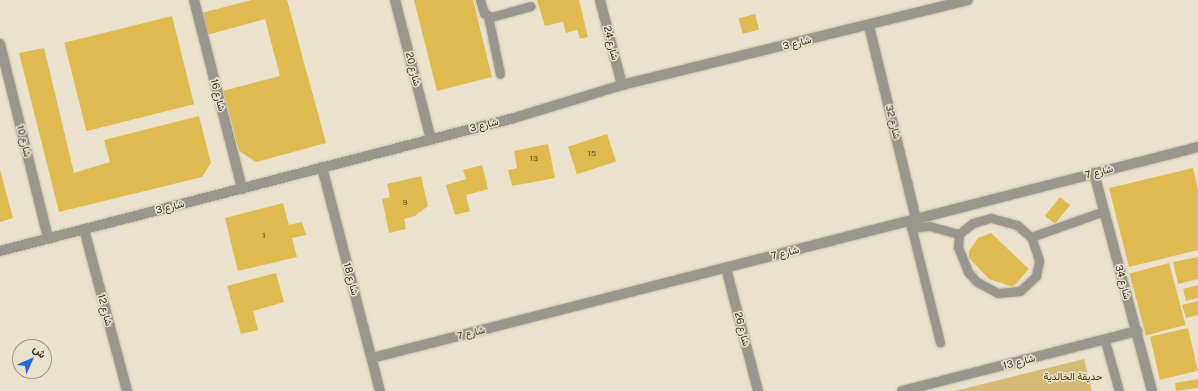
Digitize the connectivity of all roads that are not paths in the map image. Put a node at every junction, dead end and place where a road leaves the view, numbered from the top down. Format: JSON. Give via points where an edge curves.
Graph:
{"nodes":[{"id":1,"x":194,"y":0,"type":"edge"},
{"id":2,"x":395,"y":0,"type":"edge"},
{"id":3,"x":480,"y":0,"type":"edge"},
{"id":4,"x":600,"y":0,"type":"edge"},
{"id":5,"x":968,"y":0,"type":"edge"},
{"id":6,"x":531,"y":6,"type":"dead end"},
{"id":7,"x":488,"y":16,"type":"junction"},
{"id":8,"x":869,"y":26,"type":"junction"},
{"id":9,"x":0,"y":44,"type":"edge"},
{"id":10,"x":500,"y":74,"type":"dead end"},
{"id":11,"x":622,"y":86,"type":"junction"},
{"id":12,"x":431,"y":139,"type":"junction"},
{"id":13,"x":1198,"y":147,"type":"edge"},
{"id":14,"x":322,"y":167,"type":"junction"},
{"id":15,"x":1094,"y":174,"type":"junction"},
{"id":16,"x":242,"y":189,"type":"junction"},
{"id":17,"x":1104,"y":211,"type":"junction"},
{"id":18,"x":912,"y":222,"type":"junction"},
{"id":19,"x":84,"y":229,"type":"junction"},
{"id":20,"x":959,"y":234,"type":"junction"},
{"id":21,"x":1031,"y":236,"type":"junction"},
{"id":22,"x":48,"y":238,"type":"junction"},
{"id":23,"x":0,"y":251,"type":"edge"},
{"id":24,"x":726,"y":268,"type":"junction"},
{"id":25,"x":1136,"y":331,"type":"junction"},
{"id":26,"x":1105,"y":341,"type":"junction"},
{"id":27,"x":940,"y":342,"type":"dead end"},
{"id":28,"x":372,"y":358,"type":"junction"},
{"id":29,"x":127,"y":391,"type":"edge"},
{"id":30,"x":380,"y":391,"type":"edge"},
{"id":31,"x":758,"y":391,"type":"edge"},
{"id":32,"x":902,"y":391,"type":"edge"},
{"id":33,"x":1119,"y":391,"type":"edge"},
{"id":34,"x":1152,"y":391,"type":"edge"}],
"edges":[{"from":1,"to":16,"type":"street","name":"شارع 16"},
{"from":2,"to":12,"type":"street","name":"شارع 20"},
{"from":3,"to":7,"type":"lane"},
{"from":4,"to":11,"type":"street","name":"شارع 24"},
{"from":5,"to":8,"type":"street","name":"شارع 3"},
{"from":6,"to":7,"type":"lane","via":[[495,18]]},
{"from":7,"to":10,"type":"lane"},
{"from":8,"to":11,"type":"street","name":"شارع 3"},
{"from":8,"to":18,"type":"street","name":"شارع 32"},
{"from":9,"to":22,"type":"street","name":"شارع 10"},
{"from":11,"to":12,"type":"street","name":"شارع 3"},
{"from":12,"to":14,"type":"street","name":"شارع 3"},
{"from":13,"to":15,"type":"street","name":"شارع 7"},
{"from":14,"to":16,"type":"street","name":"شارع 3"},
{"from":14,"to":28,"type":"street","name":"شارع 18"},
{"from":15,"to":17,"type":"street","name":"شارع 34"},
{"from":15,"to":18,"type":"street","name":"شارع 7"},
{"from":16,"to":19,"type":"street","name":"شارع 3"},
{"from":17,"to":21,"type":"lane"},
{"from":17,"to":25,"type":"street","name":"شارع 34"},
{"from":18,"to":20,"type":"lane"},
{"from":18,"to":24,"type":"street","name":"شارع 7"},
{"from":18,"to":27,"type":"lane"},
{"from":19,"to":22,"type":"street","name":"شارع 3"},
{"from":19,"to":29,"type":"street","name":"شارع 12"},
{"from":20,"to":21,"type":"lane","via":[[973,223],[991,218],[1017,224]]},
{"from":20,"to":21,"type":"lane","via":[[960,254],[968,272],[988,289],[1010,294],[1029,284],[1036,276],[1039,260]]},
{"from":22,"to":23,"type":"street","name":"شارع 3"},
{"from":24,"to":28,"type":"street","name":"شارع 7"},
{"from":24,"to":31,"type":"street","name":"شارع 26"},
{"from":25,"to":26,"type":"street","name":"شارع 13"},
{"from":25,"to":34,"type":"street","name":"شارع 34"},
{"from":26,"to":32,"type":"street","name":"شارع 13"},
{"from":26,"to":33,"type":"lane"},
{"from":28,"to":30,"type":"street","name":"شارع 18"}]}
